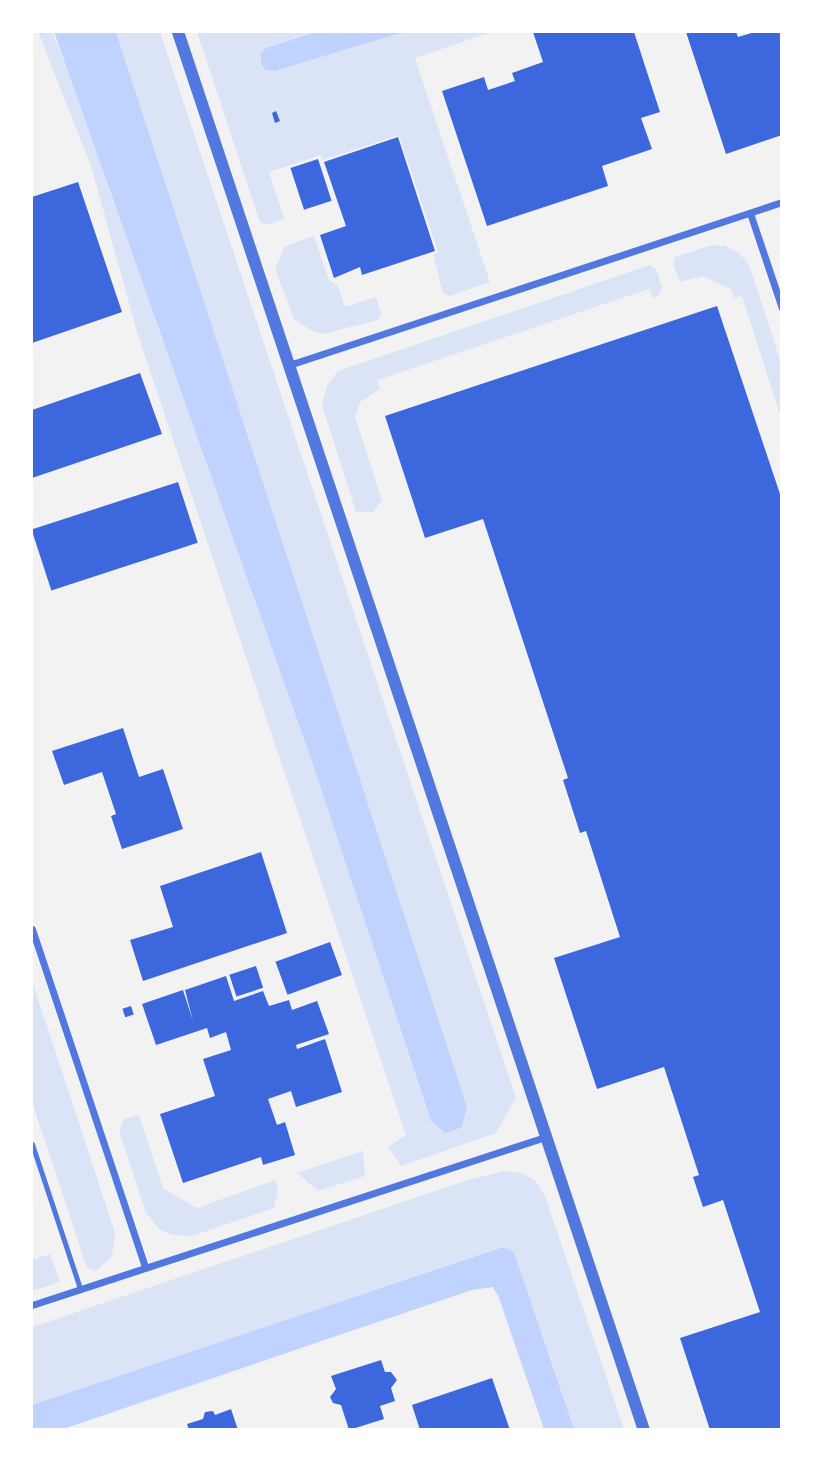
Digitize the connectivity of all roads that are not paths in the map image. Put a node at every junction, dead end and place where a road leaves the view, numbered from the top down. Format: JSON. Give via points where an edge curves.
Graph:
{"nodes":[{"id":1,"x":178,"y":32,"type":"edge"},
{"id":2,"x":782,"y":202,"type":"edge"},
{"id":3,"x":750,"y":213,"type":"junction"},
{"id":4,"x":782,"y":307,"type":"edge"},
{"id":5,"x":289,"y":365,"type":"junction"},
{"id":6,"x":32,"y":929,"type":"edge"},
{"id":7,"x":545,"y":1137,"type":"junction"},
{"id":8,"x":32,"y":1144,"type":"edge"},
{"id":9,"x":145,"y":1266,"type":"junction"},
{"id":10,"x":80,"y":1288,"type":"junction"},
{"id":11,"x":32,"y":1305,"type":"edge"},
{"id":12,"x":644,"y":1430,"type":"edge"}],
"edges":[{"from":1,"to":5,"type":"street"},
{"from":2,"to":3,"type":"street"},
{"from":3,"to":4,"type":"street"},
{"from":3,"to":5,"type":"street"},
{"from":5,"to":7,"type":"street"},
{"from":6,"to":9,"type":"street"},
{"from":7,"to":9,"type":"street"},
{"from":7,"to":12,"type":"street"},
{"from":8,"to":10,"type":"lane"},
{"from":9,"to":10,"type":"street"},
{"from":10,"to":11,"type":"street"}]}
